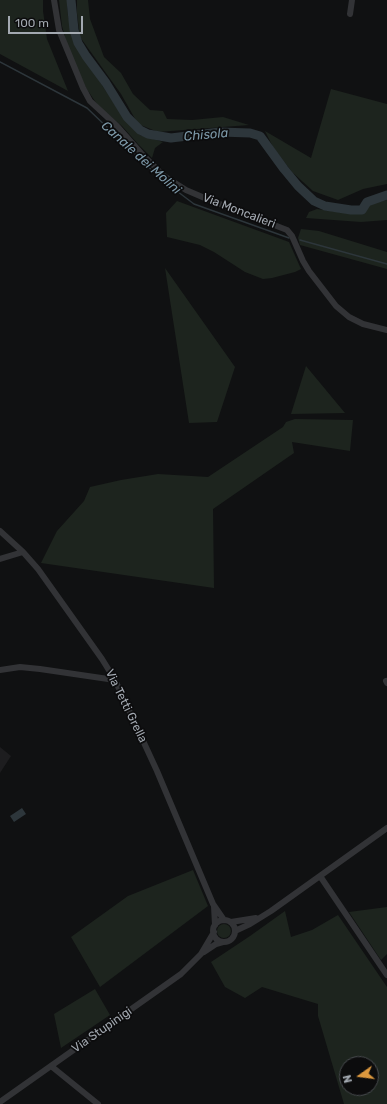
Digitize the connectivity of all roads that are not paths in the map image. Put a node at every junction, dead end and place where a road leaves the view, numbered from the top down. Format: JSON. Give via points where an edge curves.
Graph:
{"nodes":[{"id":1,"x":54,"y":0,"type":"edge"},
{"id":2,"x":352,"y":0,"type":"edge"},
{"id":3,"x":350,"y":14,"type":"dead end"},
{"id":4,"x":387,"y":330,"type":"edge"},
{"id":5,"x":0,"y":531,"type":"edge"},
{"id":6,"x":23,"y":552,"type":"junction"},
{"id":7,"x":0,"y":559,"type":"edge"},
{"id":8,"x":0,"y":670,"type":"edge"},
{"id":9,"x":115,"y":680,"type":"junction"},
{"id":10,"x":387,"y":828,"type":"edge"},
{"id":11,"x":320,"y":876,"type":"junction"},
{"id":12,"x":214,"y":904,"type":"junction"},
{"id":13,"x":264,"y":916,"type":"junction"},
{"id":14,"x":227,"y":921,"type":"junction"},
{"id":15,"x":215,"y":925,"type":"junction"},
{"id":16,"x":235,"y":931,"type":"junction"},
{"id":17,"x":214,"y":932,"type":"junction"},
{"id":18,"x":223,"y":942,"type":"junction"},
{"id":19,"x":201,"y":954,"type":"junction"},
{"id":20,"x":387,"y":975,"type":"edge"},
{"id":21,"x":51,"y":1066,"type":"junction"},
{"id":22,"x":0,"y":1102,"type":"edge"},
{"id":23,"x":98,"y":1104,"type":"edge"}],
"edges":[{"from":1,"to":4,"type":"street","name":"Via Moncalieri","via":[[58,30],[90,101],[117,126],[145,158],[164,176],[186,190],[287,230],[309,271],[336,306],[363,324]]},
{"from":2,"to":3,"type":"street"},
{"from":5,"to":6,"type":"street","name":"Via Tetti Grella"},
{"from":6,"to":7,"type":"street"},
{"from":6,"to":9,"type":"street","name":"Via Tetti Grella","via":[[42,574]]},
{"from":8,"to":9,"type":"street","via":[[40,668]]},
{"from":9,"to":12,"type":"street","name":"Via Tetti Grella"},
{"from":10,"to":11,"type":"street","name":"Via Stupinigi"},
{"from":11,"to":13,"type":"street","name":"Via Stupinigi"},
{"from":11,"to":20,"type":"street"},
{"from":12,"to":14,"type":"street","name":"Via Tetti Grella"},
{"from":12,"to":15,"type":"street","name":"Via Tetti Grella"},
{"from":13,"to":14,"type":"street","name":"Via Stupinigi"},
{"from":13,"to":16,"type":"street","name":"Via Stupinigi"},
{"from":14,"to":15,"type":"street","name":"Via Stupinigi"},
{"from":14,"to":16,"type":"street","via":[[233,924]]},
{"from":15,"to":17,"type":"street","name":"Via Stupinigi"},
{"from":16,"to":18,"type":"street","name":"Via Stupinigi","via":[[230,940]]},
{"from":17,"to":18,"type":"street","via":[[216,938]]},
{"from":17,"to":19,"type":"street","name":"Via Stupinigi"},
{"from":18,"to":19,"type":"street","name":"Via Stupinigi"},
{"from":19,"to":21,"type":"street","name":"Via Stupinigi","via":[[176,978]]},
{"from":21,"to":22,"type":"street","name":"Via Stupinigi"},
{"from":21,"to":23,"type":"street"}]}
